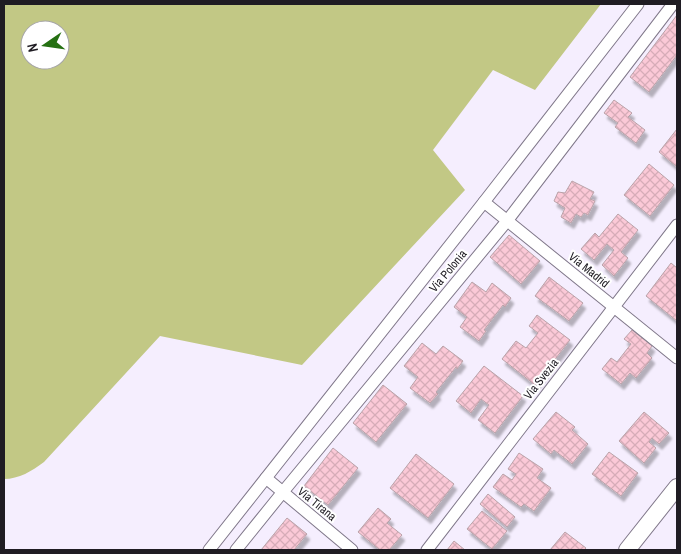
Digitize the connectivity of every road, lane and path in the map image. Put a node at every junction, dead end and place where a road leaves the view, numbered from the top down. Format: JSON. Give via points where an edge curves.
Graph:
{"nodes":[{"id":1,"x":638,"y":4,"type":"edge"},
{"id":2,"x":673,"y":4,"type":"edge"},
{"id":3,"x":484,"y":202,"type":"junction"},
{"id":4,"x":508,"y":221,"type":"junction"},
{"id":5,"x":677,"y":225,"type":"edge"},
{"id":6,"x":614,"y":307,"type":"junction"},
{"id":7,"x":677,"y":358,"type":"edge"},
{"id":8,"x":266,"y":478,"type":"junction"},
{"id":9,"x":677,"y":487,"type":"edge"},
{"id":10,"x":282,"y":493,"type":"junction"},
{"id":11,"x":209,"y":550,"type":"edge"},
{"id":12,"x":236,"y":550,"type":"edge"},
{"id":13,"x":352,"y":550,"type":"edge"},
{"id":14,"x":427,"y":550,"type":"edge"},
{"id":15,"x":627,"y":550,"type":"edge"}],
"edges":[{"from":1,"to":3,"type":"street","name":"Via Polonia"},
{"from":2,"to":4,"type":"street","name":"Via Polonia"},
{"from":3,"to":4,"type":"street","name":"Via Madrid"},
{"from":3,"to":8,"type":"street","name":"Via Polonia"},
{"from":4,"to":6,"type":"street","name":"Via Madrid"},
{"from":4,"to":10,"type":"street","name":"Via Polonia"},
{"from":5,"to":6,"type":"street","name":"Via Svezia"},
{"from":6,"to":7,"type":"street","name":"Via Madrid"},
{"from":6,"to":14,"type":"street","name":"Via Svezia"},
{"from":8,"to":10,"type":"street","name":"Via Tirana"},
{"from":8,"to":11,"type":"street","name":"Via Polonia"},
{"from":9,"to":15,"type":"main road"},
{"from":10,"to":12,"type":"street","name":"Via Polonia"},
{"from":10,"to":13,"type":"street","name":"Via Tirana"}]}
